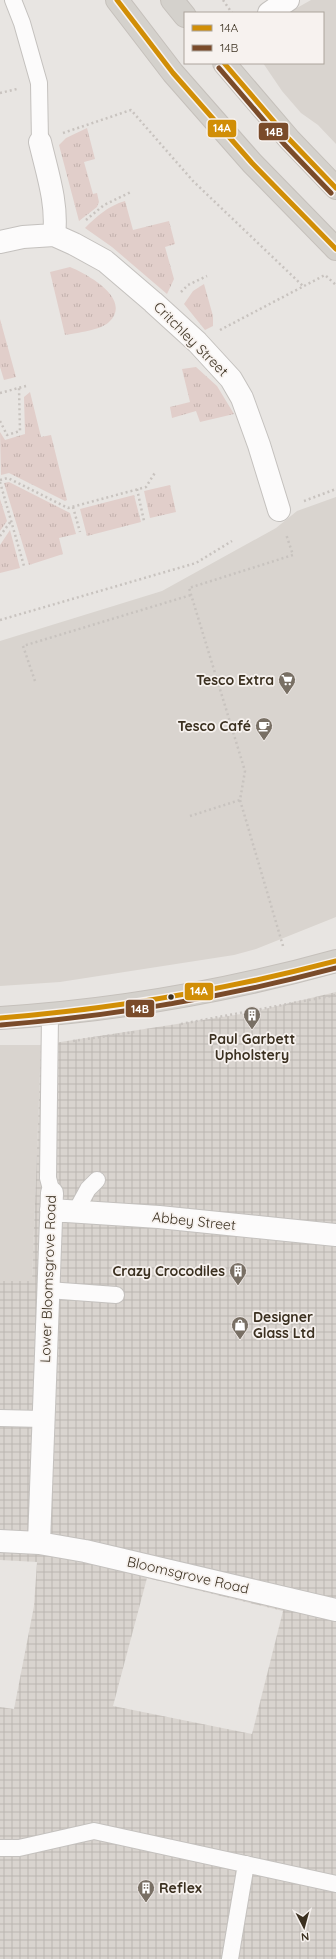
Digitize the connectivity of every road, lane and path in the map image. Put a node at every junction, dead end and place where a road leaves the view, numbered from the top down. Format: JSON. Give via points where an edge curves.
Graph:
{"nodes":[{"id":1,"x":13,"y":0,"type":"edge"},
{"id":2,"x":117,"y":0,"type":"edge"},
{"id":3,"x":172,"y":0,"type":"edge"},
{"id":4,"x":223,"y":0,"type":"edge"},
{"id":5,"x":288,"y":0,"type":"edge"},
{"id":6,"x":231,"y":12,"type":"edge"},
{"id":7,"x":270,"y":12,"type":"edge"},
{"id":8,"x":184,"y":15,"type":"edge"},
{"id":9,"x":225,"y":64,"type":"edge"},
{"id":10,"x":40,"y":142,"type":"junction"},
{"id":11,"x":336,"y":188,"type":"edge"},
{"id":12,"x":131,"y":192,"type":"dead end"},
{"id":13,"x":62,"y":238,"type":"junction"},
{"id":14,"x":0,"y":242,"type":"edge"},
{"id":15,"x":336,"y":249,"type":"edge"},
{"id":16,"x":207,"y":276,"type":"dead end"},
{"id":17,"x":336,"y":285,"type":"edge"},
{"id":18,"x":304,"y":287,"type":"junction"},
{"id":19,"x":163,"y":311,"type":"junction"},
{"id":20,"x":197,"y":342,"type":"junction"},
{"id":21,"x":26,"y":386,"type":"dead end"},
{"id":22,"x":19,"y":388,"type":"junction"},
{"id":23,"x":0,"y":393,"type":"edge"},
{"id":24,"x":0,"y":421,"type":"edge"},
{"id":25,"x":156,"y":471,"type":"dead end"},
{"id":26,"x":0,"y":481,"type":"edge"},
{"id":27,"x":137,"y":489,"type":"junction"},
{"id":28,"x":336,"y":489,"type":"edge"},
{"id":29,"x":73,"y":507,"type":"junction"},
{"id":30,"x":279,"y":510,"type":"junction"},
{"id":31,"x":11,"y":521,"type":"junction"},
{"id":32,"x":144,"y":521,"type":"dead end"},
{"id":33,"x":80,"y":532,"type":"dead end"},
{"id":34,"x":0,"y":536,"type":"edge"},
{"id":35,"x":232,"y":541,"type":"dead end"},
{"id":36,"x":24,"y":566,"type":"dead end"},
{"id":37,"x":191,"y":595,"type":"junction"},
{"id":38,"x":0,"y":620,"type":"edge"},
{"id":39,"x":35,"y":681,"type":"dead end"},
{"id":40,"x":240,"y":800,"type":"junction"},
{"id":41,"x":190,"y":816,"type":"dead end"},
{"id":42,"x":283,"y":946,"type":"dead end"},
{"id":43,"x":336,"y":961,"type":"edge"},
{"id":44,"x":50,"y":1015,"type":"junction"},
{"id":45,"x":0,"y":1018,"type":"edge"},
{"id":46,"x":96,"y":1180,"type":"dead end"},
{"id":47,"x":52,"y":1201,"type":"junction"},
{"id":48,"x":76,"y":1211,"type":"junction"},
{"id":49,"x":336,"y":1235,"type":"edge"},
{"id":50,"x":48,"y":1290,"type":"junction"},
{"id":51,"x":116,"y":1295,"type":"dead end"},
{"id":52,"x":0,"y":1418,"type":"edge"},
{"id":53,"x":43,"y":1419,"type":"junction"},
{"id":54,"x":0,"y":1541,"type":"edge"},
{"id":55,"x":39,"y":1543,"type":"junction"},
{"id":56,"x":336,"y":1610,"type":"edge"},
{"id":57,"x":0,"y":1848,"type":"edge"},
{"id":58,"x":246,"y":1864,"type":"junction"},
{"id":59,"x":336,"y":1884,"type":"edge"},
{"id":60,"x":230,"y":1959,"type":"edge"}],
"edges":[{"from":1,"to":10,"type":"lane","via":[[39,83]]},
{"from":2,"to":15,"type":"main road","via":[[173,73],[252,163]]},
{"from":3,"to":8,"type":"main road"},
{"from":4,"to":6,"type":"path"},
{"from":5,"to":7,"type":"street"},
{"from":9,"to":11,"type":"main road","via":[[289,139]]},
{"from":10,"to":13,"type":"street","via":[[56,221]]},
{"from":10,"to":18,"type":"path","via":[[131,110],[193,182]]},
{"from":12,"to":13,"type":"path","via":[[104,205]]},
{"from":13,"to":14,"type":"street","via":[[23,237]]},
{"from":13,"to":19,"type":"street","name":"Critchley Street","via":[[105,261]]},
{"from":16,"to":19,"type":"path","via":[[188,285]]},
{"from":17,"to":18,"type":"path","via":[[325,275]]},
{"from":18,"to":20,"type":"path"},
{"from":19,"to":20,"type":"street","name":"Critchley Street"},
{"from":20,"to":30,"type":"street","name":"Critchley Street","via":[[231,379],[242,398]]},
{"from":21,"to":22,"type":"path"},
{"from":22,"to":23,"type":"path"},
{"from":22,"to":24,"type":"path","via":[[20,431],[7,435]]},
{"from":25,"to":27,"type":"path","via":[[146,487]]},
{"from":26,"to":29,"type":"path","via":[[8,478],[68,508]]},
{"from":26,"to":31,"type":"path"},
{"from":27,"to":29,"type":"path"},
{"from":27,"to":32,"type":"path"},
{"from":28,"to":30,"type":"path"},
{"from":29,"to":33,"type":"path"},
{"from":30,"to":37,"type":"path","via":[[293,555],[189,588]]},
{"from":31,"to":34,"type":"path"},
{"from":31,"to":36,"type":"path"},
{"from":35,"to":38,"type":"path","via":[[196,563]]},
{"from":37,"to":39,"type":"path","via":[[23,646]]},
{"from":37,"to":40,"type":"path","via":[[245,771]]},
{"from":40,"to":41,"type":"path"},
{"from":40,"to":42,"type":"path"},
{"from":43,"to":44,"type":"main road","via":[[210,989],[113,1007]]},
{"from":44,"to":45,"type":"main road"},
{"from":44,"to":47,"type":"lane","name":"Lower Bloomsgrove Road","via":[[48,1178]]},
{"from":46,"to":48,"type":"lane"},
{"from":47,"to":48,"type":"street","name":"Abbey Street"},
{"from":47,"to":50,"type":"street","name":"Lower Bloomsgrove Road"},
{"from":48,"to":49,"type":"street","name":"Abbey Street"},
{"from":50,"to":51,"type":"lane"},
{"from":50,"to":53,"type":"street","name":"Lower Bloomsgrove Road"},
{"from":52,"to":53,"type":"lane"},
{"from":53,"to":55,"type":"street","name":"Lower Bloomsgrove Road"},
{"from":54,"to":55,"type":"street","name":"Bloomsgrove Road"},
{"from":55,"to":56,"type":"street","name":"Bloomsgrove Road","via":[[86,1551]]},
{"from":57,"to":58,"type":"lane","via":[[20,1848],[94,1831]]},
{"from":58,"to":59,"type":"lane"},
{"from":58,"to":60,"type":"lane"}]}
